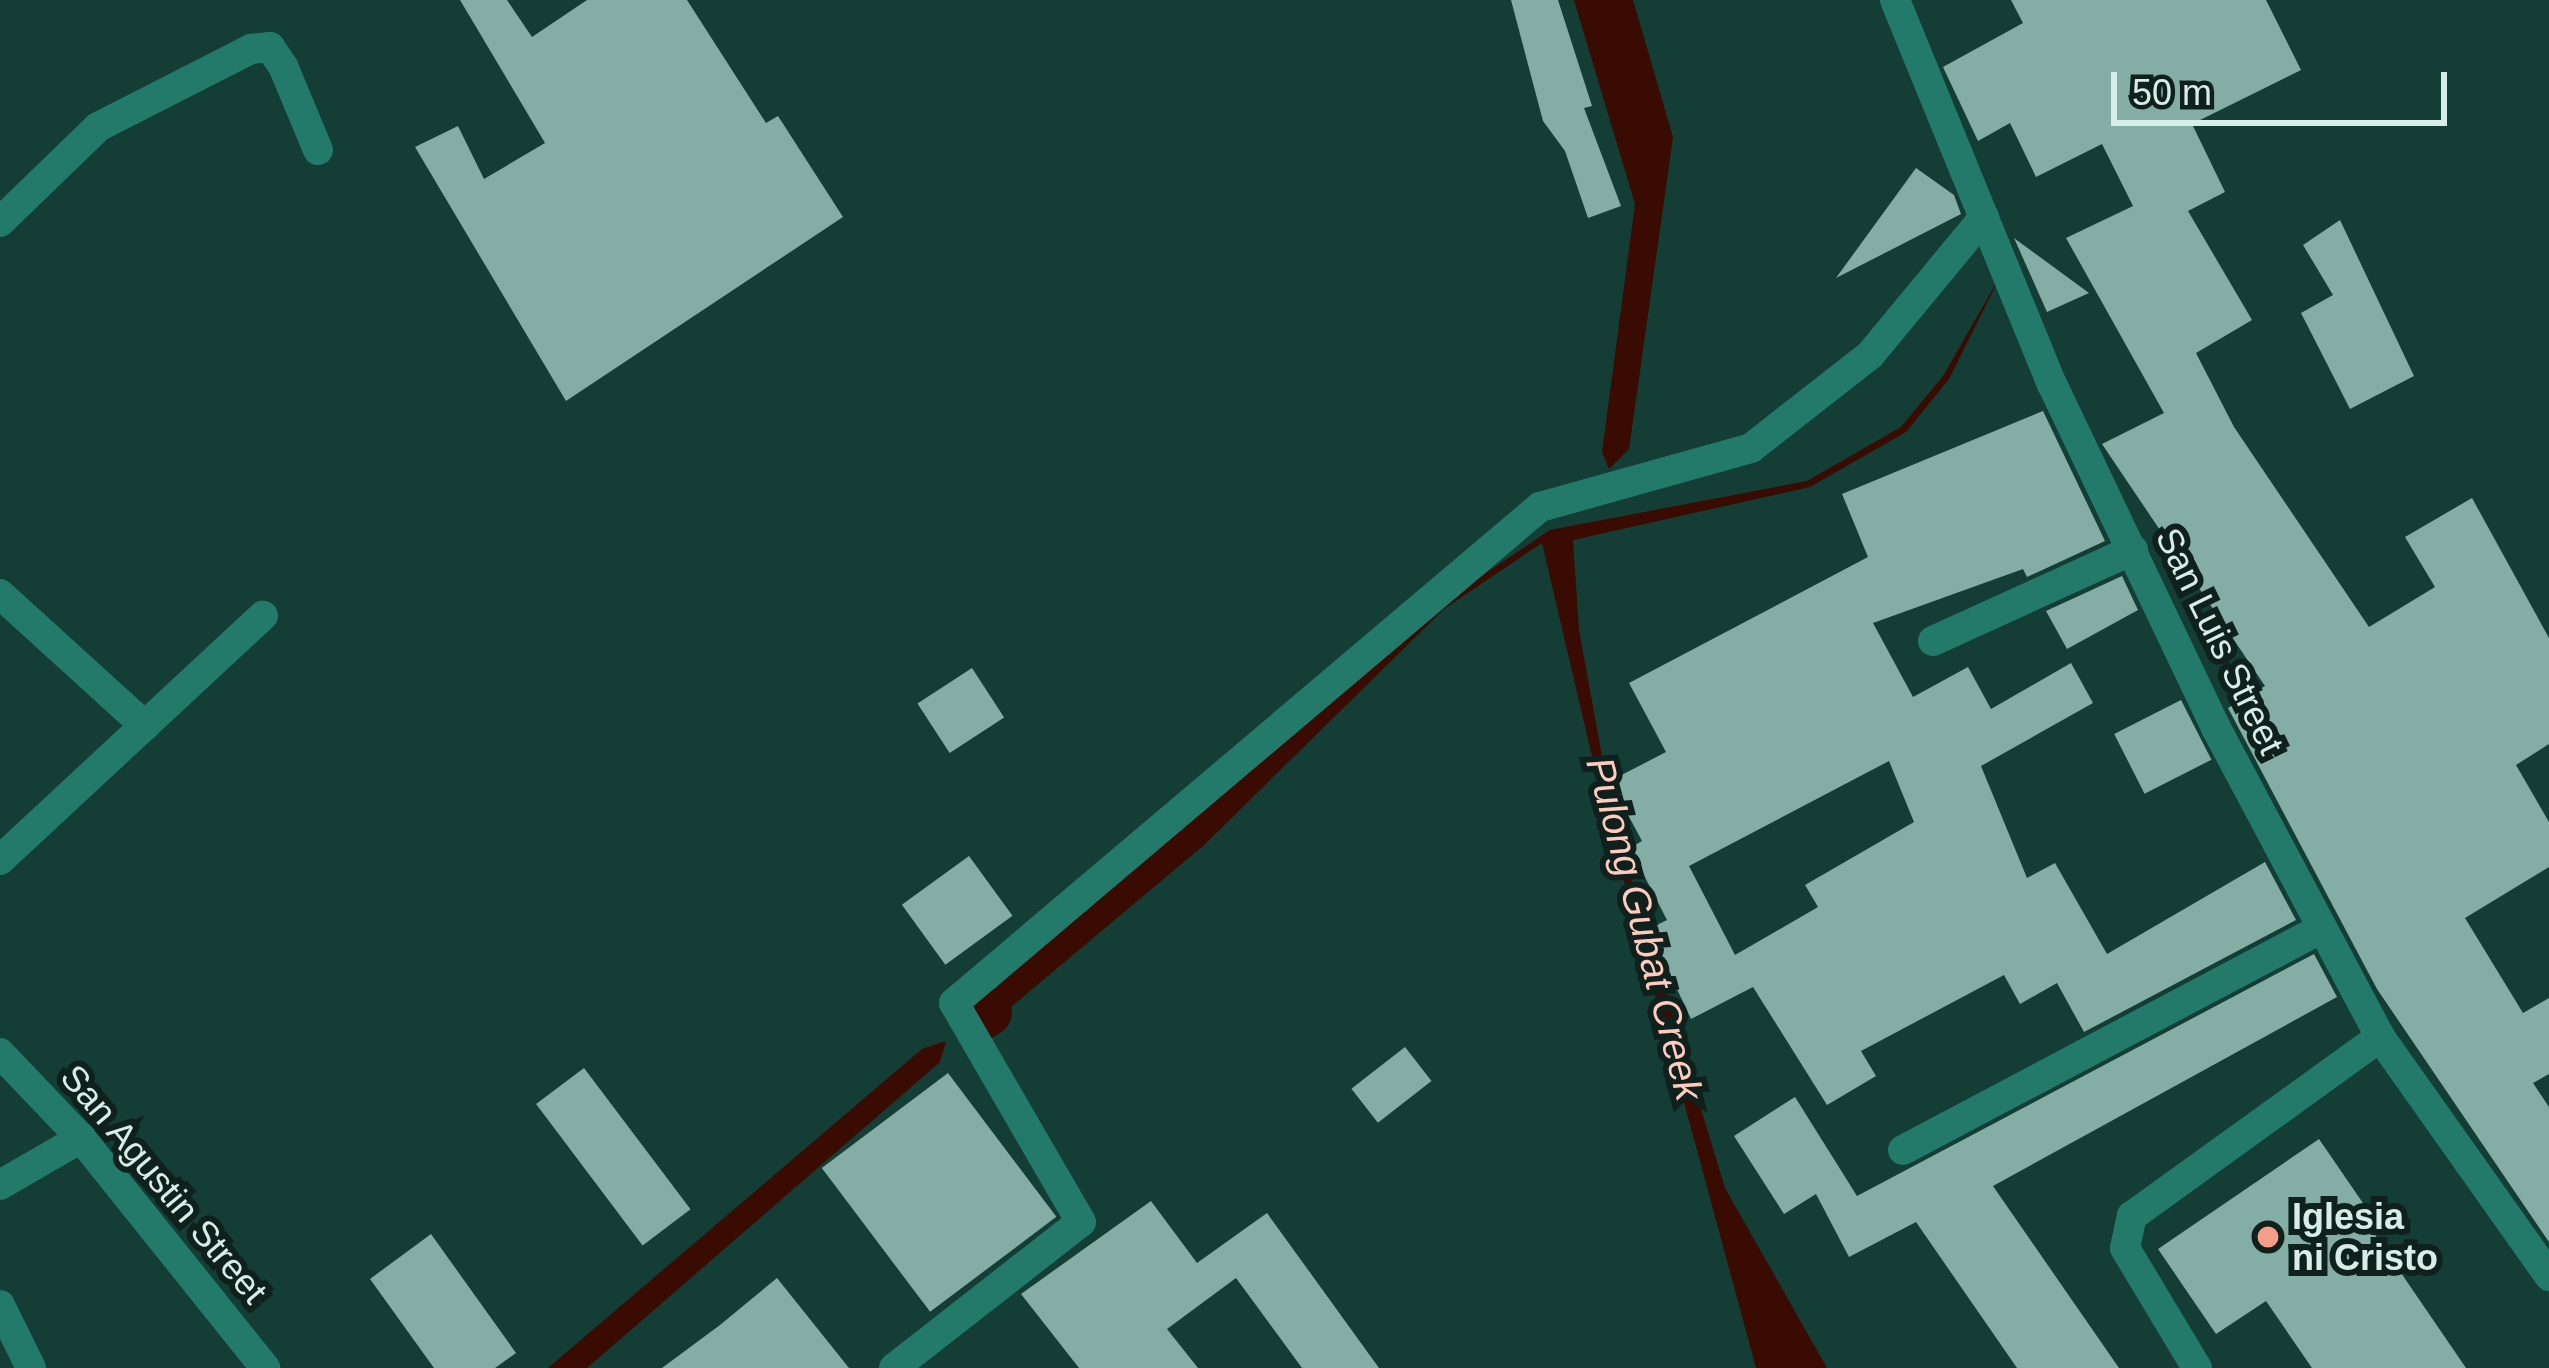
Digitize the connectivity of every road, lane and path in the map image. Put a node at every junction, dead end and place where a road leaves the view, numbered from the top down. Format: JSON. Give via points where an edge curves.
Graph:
{"nodes":[{"id":1,"x":1895,"y":0,"type":"edge"},
{"id":2,"x":318,"y":150,"type":"dead end"},
{"id":3,"x":1984,"y":217,"type":"junction"},
{"id":4,"x":0,"y":222,"type":"edge"},
{"id":5,"x":2133,"y":550,"type":"junction"},
{"id":6,"x":0,"y":594,"type":"edge"},
{"id":7,"x":263,"y":616,"type":"dead end"},
{"id":8,"x":1933,"y":641,"type":"dead end"},
{"id":9,"x":145,"y":725,"type":"junction"},
{"id":10,"x":0,"y":860,"type":"edge"},
{"id":11,"x":2322,"y":928,"type":"junction"},
{"id":12,"x":2380,"y":1037,"type":"junction"},
{"id":13,"x":0,"y":1053,"type":"edge"},
{"id":14,"x":81,"y":1138,"type":"junction"},
{"id":15,"x":1903,"y":1150,"type":"dead end"},
{"id":16,"x":0,"y":1185,"type":"edge"},
{"id":17,"x":2549,"y":1276,"type":"edge"},
{"id":18,"x":0,"y":1305,"type":"edge"},
{"id":19,"x":31,"y":1368,"type":"edge"},
{"id":20,"x":265,"y":1368,"type":"edge"},
{"id":21,"x":893,"y":1368,"type":"edge"},
{"id":22,"x":2197,"y":1368,"type":"edge"}],
"edges":[{"from":1,"to":3,"type":"street","name":"San Luis Street"},
{"from":2,"to":4,"type":"street","via":[[283,65],[269,47],[251,49],[98,127]]},
{"from":3,"to":5,"type":"street","name":"San Luis Street","via":[[2052,384]]},
{"from":3,"to":21,"type":"street","via":[[1870,355],[1750,448],[1540,507],[954,1003],[1081,1222]]},
{"from":5,"to":8,"type":"street"},
{"from":5,"to":11,"type":"street","name":"San Luis Street"},
{"from":6,"to":9,"type":"street"},
{"from":7,"to":9,"type":"street"},
{"from":9,"to":10,"type":"street"},
{"from":11,"to":12,"type":"street","name":"San Luis Street"},
{"from":11,"to":15,"type":"street"},
{"from":12,"to":17,"type":"street","name":"San Luis Street"},
{"from":12,"to":22,"type":"street","via":[[2132,1216],[2125,1248]]},
{"from":13,"to":14,"type":"street","name":"San Agustin Street"},
{"from":14,"to":16,"type":"street"},
{"from":14,"to":20,"type":"street","name":"San Agustin Street"},
{"from":18,"to":19,"type":"street"}]}
